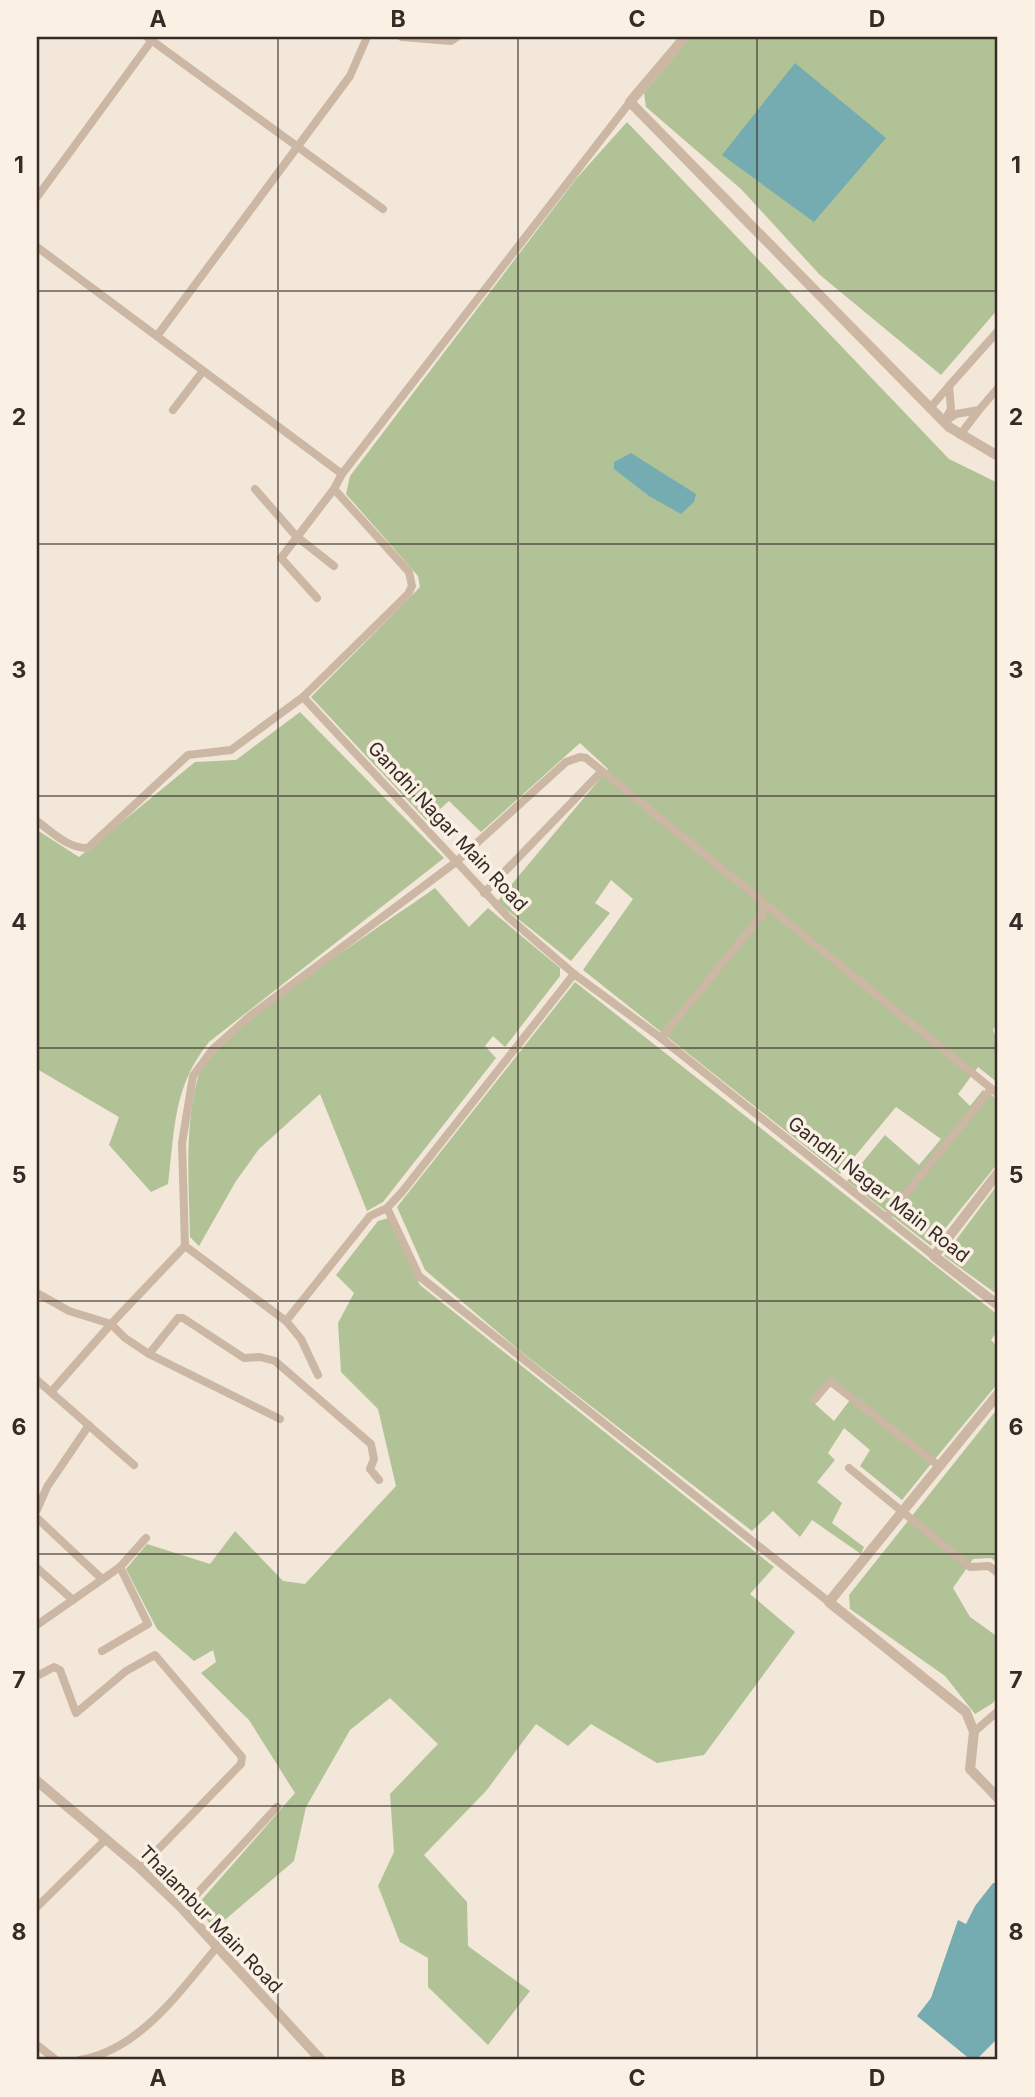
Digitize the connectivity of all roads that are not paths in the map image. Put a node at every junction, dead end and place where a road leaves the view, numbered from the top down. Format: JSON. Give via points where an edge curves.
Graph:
{"nodes":[{"id":1,"x":367,"y":37,"type":"edge"},
{"id":2,"x":402,"y":37,"type":"edge"},
{"id":3,"x":457,"y":37,"type":"edge"},
{"id":4,"x":685,"y":37,"type":"edge"},
{"id":5,"x":149,"y":38,"type":"edge"},
{"id":6,"x":629,"y":102,"type":"junction"},
{"id":7,"x":298,"y":147,"type":"junction"},
{"id":8,"x":37,"y":197,"type":"edge"},
{"id":9,"x":383,"y":209,"type":"dead end"},
{"id":10,"x":37,"y":247,"type":"edge"},
{"id":11,"x":998,"y":331,"type":"edge"},
{"id":12,"x":157,"y":336,"type":"junction"},
{"id":13,"x":203,"y":371,"type":"junction"},
{"id":14,"x":949,"y":386,"type":"junction"},
{"id":15,"x":998,"y":388,"type":"edge"},
{"id":16,"x":930,"y":408,"type":"junction"},
{"id":17,"x":173,"y":410,"type":"dead end"},
{"id":18,"x":979,"y":410,"type":"junction"},
{"id":19,"x":944,"y":422,"type":"junction"},
{"id":20,"x":960,"y":435,"type":"junction"},
{"id":21,"x":998,"y":456,"type":"edge"},
{"id":22,"x":342,"y":474,"type":"junction"},
{"id":23,"x":255,"y":489,"type":"dead end"},
{"id":24,"x":334,"y":489,"type":"junction"},
{"id":25,"x":296,"y":536,"type":"junction"},
{"id":26,"x":334,"y":566,"type":"dead end"},
{"id":27,"x":317,"y":598,"type":"dead end"},
{"id":28,"x":303,"y":697,"type":"junction"},
{"id":29,"x":601,"y":772,"type":"junction"},
{"id":30,"x":37,"y":821,"type":"edge"},
{"id":31,"x":456,"y":862,"type":"junction"},
{"id":32,"x":484,"y":893,"type":"junction"},
{"id":33,"x":764,"y":903,"type":"junction"},
{"id":34,"x":574,"y":974,"type":"junction"},
{"id":35,"x":660,"y":1038,"type":"junction"},
{"id":36,"x":995,"y":1091,"type":"edge"},
{"id":37,"x":998,"y":1173,"type":"edge"},
{"id":38,"x":387,"y":1208,"type":"junction"},
{"id":39,"x":886,"y":1218,"type":"junction"},
{"id":40,"x":186,"y":1246,"type":"junction"},
{"id":41,"x":934,"y":1256,"type":"junction"},
{"id":42,"x":37,"y":1293,"type":"edge"},
{"id":43,"x":998,"y":1306,"type":"edge"},
{"id":44,"x":286,"y":1321,"type":"junction"},
{"id":45,"x":111,"y":1324,"type":"junction"},
{"id":46,"x":149,"y":1354,"type":"junction"},
{"id":47,"x":318,"y":1376,"type":"dead end"},
{"id":48,"x":37,"y":1380,"type":"edge"},
{"id":49,"x":51,"y":1392,"type":"junction"},
{"id":50,"x":998,"y":1394,"type":"edge"},
{"id":51,"x":815,"y":1399,"type":"dead end"},
{"id":52,"x":280,"y":1419,"type":"dead end"},
{"id":53,"x":89,"y":1425,"type":"junction"},
{"id":54,"x":134,"y":1465,"type":"dead end"},
{"id":55,"x":939,"y":1466,"type":"junction"},
{"id":56,"x":849,"y":1468,"type":"dead end"},
{"id":57,"x":379,"y":1480,"type":"dead end"},
{"id":58,"x":37,"y":1510,"type":"edge"},
{"id":59,"x":902,"y":1511,"type":"junction"},
{"id":60,"x":37,"y":1518,"type":"edge"},
{"id":61,"x":146,"y":1538,"type":"dead end"},
{"id":62,"x":120,"y":1567,"type":"junction"},
{"id":63,"x":37,"y":1568,"type":"edge"},
{"id":64,"x":998,"y":1573,"type":"edge"},
{"id":65,"x":102,"y":1579,"type":"junction"},
{"id":66,"x":73,"y":1600,"type":"junction"},
{"id":67,"x":829,"y":1602,"type":"junction"},
{"id":68,"x":37,"y":1625,"type":"edge"},
{"id":69,"x":102,"y":1651,"type":"dead end"},
{"id":70,"x":37,"y":1676,"type":"edge"},
{"id":71,"x":998,"y":1711,"type":"edge"},
{"id":72,"x":974,"y":1732,"type":"junction"},
{"id":73,"x":37,"y":1781,"type":"edge"},
{"id":74,"x":998,"y":1798,"type":"edge"},
{"id":75,"x":277,"y":1807,"type":"dead end"},
{"id":76,"x":106,"y":1839,"type":"junction"},
{"id":77,"x":140,"y":1868,"type":"junction"},
{"id":78,"x":37,"y":1907,"type":"edge"},
{"id":79,"x":183,"y":1909,"type":"junction"},
{"id":80,"x":217,"y":1947,"type":"junction"},
{"id":81,"x":37,"y":2045,"type":"edge"},
{"id":82,"x":56,"y":2060,"type":"edge"},
{"id":83,"x":79,"y":2060,"type":"edge"},
{"id":84,"x":321,"y":2060,"type":"edge"}],
"edges":[{"from":1,"to":7,"type":"street","via":[[350,76]]},
{"from":2,"to":3,"type":"street","via":[[451,41]]},
{"from":4,"to":6,"type":"street"},
{"from":5,"to":7,"type":"street"},
{"from":5,"to":8,"type":"street"},
{"from":6,"to":16,"type":"street"},
{"from":6,"to":22,"type":"street"},
{"from":7,"to":9,"type":"street"},
{"from":7,"to":12,"type":"street"},
{"from":10,"to":12,"type":"street"},
{"from":11,"to":14,"type":"street"},
{"from":12,"to":13,"type":"street"},
{"from":13,"to":17,"type":"street"},
{"from":13,"to":22,"type":"street"},
{"from":14,"to":16,"type":"street"},
{"from":14,"to":19,"type":"street","via":[[951,409]]},
{"from":15,"to":18,"type":"street"},
{"from":16,"to":19,"type":"street"},
{"from":18,"to":19,"type":"street","via":[[956,414]]},
{"from":18,"to":20,"type":"street"},
{"from":19,"to":20,"type":"street"},
{"from":20,"to":21,"type":"street"},
{"from":22,"to":24,"type":"street"},
{"from":23,"to":25,"type":"street"},
{"from":24,"to":25,"type":"street"},
{"from":24,"to":28,"type":"street","via":[[409,572],[412,586]]},
{"from":25,"to":26,"type":"street"},
{"from":25,"to":27,"type":"street","via":[[281,558]]},
{"from":28,"to":30,"type":"street","via":[[231,750],[188,755],[88,848],[62,840]]},
{"from":28,"to":31,"type":"street","name":"Gandhi Nagar Main Road"},
{"from":29,"to":31,"type":"street","via":[[586,758],[566,762]]},
{"from":29,"to":32,"type":"street"},
{"from":29,"to":33,"type":"street"},
{"from":31,"to":32,"type":"street","name":"Gandhi Nagar Main Road"},
{"from":31,"to":40,"type":"street","via":[[250,1016],[213,1049],[193,1076],[181,1143]]},
{"from":32,"to":34,"type":"street","name":"Gandhi Nagar Main Road"},
{"from":33,"to":35,"type":"street","via":[[762,915]]},
{"from":33,"to":36,"type":"street"},
{"from":34,"to":35,"type":"street","name":"Gandhi Nagar Main Road"},
{"from":34,"to":38,"type":"street"},
{"from":35,"to":39,"type":"street","name":"Gandhi Nagar Main Road"},
{"from":36,"to":39,"type":"street"},
{"from":37,"to":41,"type":"street"},
{"from":38,"to":44,"type":"street","via":[[370,1216]]},
{"from":38,"to":67,"type":"street","via":[[419,1276]]},
{"from":39,"to":41,"type":"street","name":"Gandhi Nagar Main Road"},
{"from":40,"to":44,"type":"street"},
{"from":40,"to":45,"type":"street"},
{"from":41,"to":43,"type":"street","name":"Gandhi Nagar Main Road"},
{"from":42,"to":45,"type":"street","via":[[69,1311]]},
{"from":44,"to":47,"type":"street","via":[[301,1339]]},
{"from":45,"to":46,"type":"street"},
{"from":45,"to":49,"type":"street"},
{"from":46,"to":52,"type":"street"},
{"from":46,"to":57,"type":"street","via":[[178,1318],[183,1318],[244,1358],[275,1361],[371,1444],[374,1459],[370,1469]]},
{"from":48,"to":49,"type":"street"},
{"from":49,"to":53,"type":"street"},
{"from":50,"to":55,"type":"street"},
{"from":51,"to":55,"type":"street","via":[[830,1381]]},
{"from":53,"to":54,"type":"street"},
{"from":53,"to":58,"type":"street"},
{"from":55,"to":59,"type":"street"},
{"from":56,"to":59,"type":"street"},
{"from":59,"to":64,"type":"street","via":[[970,1567],[989,1566]]},
{"from":59,"to":67,"type":"street"},
{"from":60,"to":65,"type":"street"},
{"from":61,"to":62,"type":"street"},
{"from":62,"to":65,"type":"street"},
{"from":62,"to":69,"type":"street","via":[[148,1623]]},
{"from":63,"to":66,"type":"street"},
{"from":65,"to":66,"type":"street"},
{"from":66,"to":68,"type":"street"},
{"from":67,"to":72,"type":"street","via":[[950,1697],[966,1712]]},
{"from":70,"to":77,"type":"street","via":[[54,1667],[60,1670],[76,1713],[126,1671],[155,1656],[242,1757],[241,1764]]},
{"from":71,"to":72,"type":"street"},
{"from":72,"to":74,"type":"street","via":[[970,1769]]},
{"from":73,"to":76,"type":"street","name":"Thalambur Main Road"},
{"from":75,"to":79,"type":"street"},
{"from":76,"to":77,"type":"street","name":"Thalambur Main Road"},
{"from":76,"to":78,"type":"street"},
{"from":77,"to":79,"type":"street","name":"Thalambur Main Road"},
{"from":79,"to":80,"type":"street","name":"Thalambur Main Road"},
{"from":80,"to":83,"type":"street","via":[[143,2029],[107,2055]]},
{"from":80,"to":84,"type":"street","name":"Thalambur Main Road"},
{"from":81,"to":82,"type":"street"}]}
